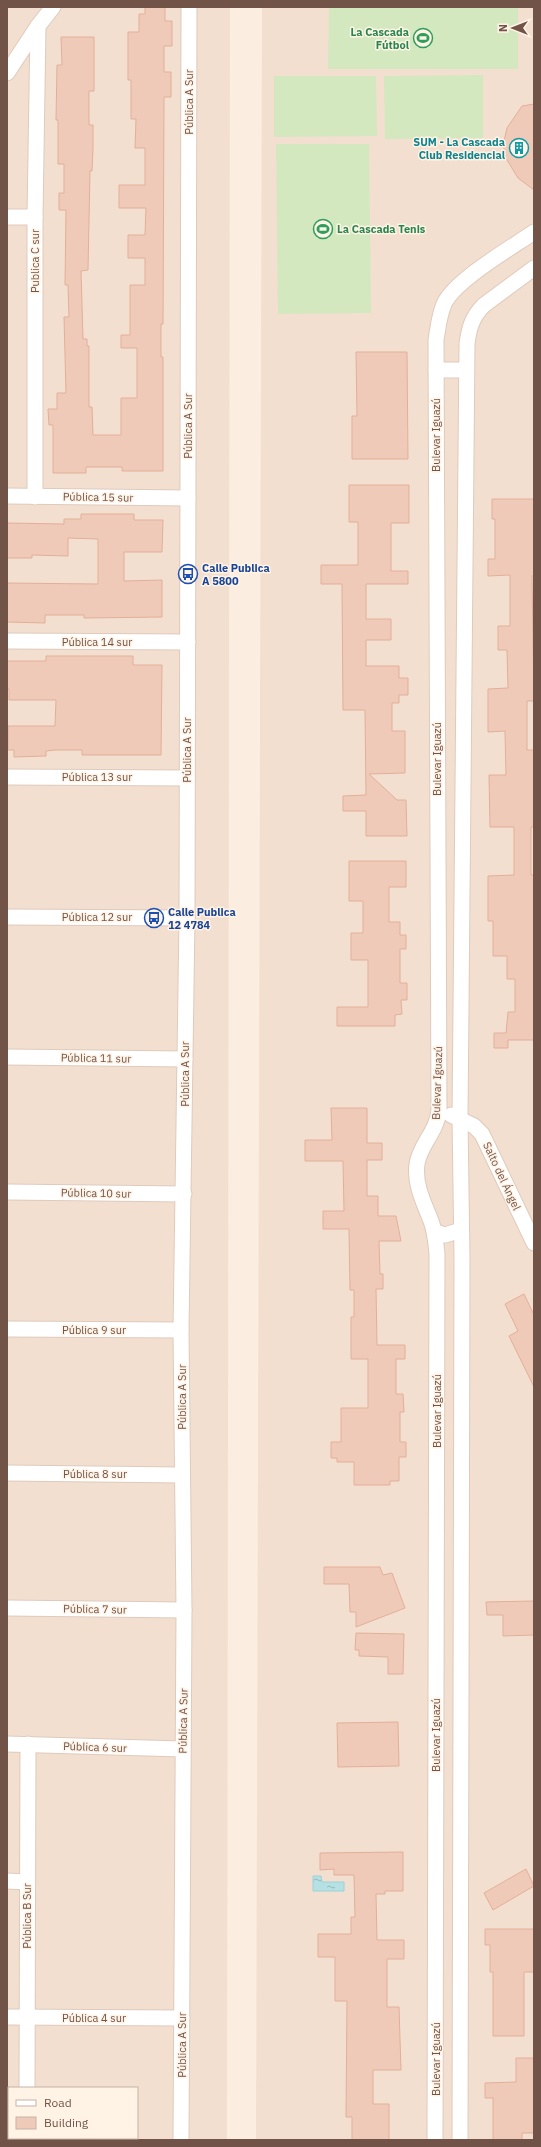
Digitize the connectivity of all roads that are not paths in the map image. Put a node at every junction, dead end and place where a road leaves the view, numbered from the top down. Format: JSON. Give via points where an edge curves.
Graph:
{"nodes":[{"id":1,"x":53,"y":7,"type":"edge"},
{"id":2,"x":189,"y":7,"type":"edge"},
{"id":3,"x":38,"y":26,"type":"junction"},
{"id":4,"x":7,"y":73,"type":"edge"},
{"id":5,"x":7,"y":217,"type":"edge"},
{"id":6,"x":35,"y":217,"type":"junction"},
{"id":7,"x":534,"y":232,"type":"edge"},
{"id":8,"x":534,"y":268,"type":"edge"},
{"id":9,"x":436,"y":370,"type":"junction"},
{"id":10,"x":466,"y":370,"type":"junction"},
{"id":11,"x":7,"y":496,"type":"edge"},
{"id":12,"x":35,"y":497,"type":"junction"},
{"id":13,"x":188,"y":498,"type":"junction"},
{"id":14,"x":7,"y":641,"type":"edge"},
{"id":15,"x":188,"y":642,"type":"junction"},
{"id":16,"x":437,"y":725,"type":"junction"},
{"id":17,"x":463,"y":725,"type":"junction"},
{"id":18,"x":7,"y":777,"type":"edge"},
{"id":19,"x":187,"y":778,"type":"junction"},
{"id":20,"x":7,"y":917,"type":"edge"},
{"id":21,"x":187,"y":918,"type":"junction"},
{"id":22,"x":7,"y":1057,"type":"edge"},
{"id":23,"x":185,"y":1059,"type":"junction"},
{"id":24,"x":439,"y":1110,"type":"junction"},
{"id":25,"x":460,"y":1118,"type":"junction"},
{"id":26,"x":7,"y":1192,"type":"edge"},
{"id":27,"x":184,"y":1194,"type":"junction"},
{"id":28,"x":461,"y":1230,"type":"junction"},
{"id":29,"x":435,"y":1232,"type":"junction"},
{"id":30,"x":534,"y":1243,"type":"edge"},
{"id":31,"x":7,"y":1329,"type":"edge"},
{"id":32,"x":181,"y":1330,"type":"junction"},
{"id":33,"x":7,"y":1473,"type":"edge"},
{"id":34,"x":182,"y":1475,"type":"junction"},
{"id":35,"x":462,"y":1583,"type":"junction"},
{"id":36,"x":436,"y":1584,"type":"junction"},
{"id":37,"x":7,"y":1608,"type":"edge"},
{"id":38,"x":184,"y":1610,"type":"junction"},
{"id":39,"x":7,"y":1744,"type":"edge"},
{"id":40,"x":28,"y":1744,"type":"junction"},
{"id":41,"x":182,"y":1749,"type":"junction"},
{"id":42,"x":7,"y":1881,"type":"edge"},
{"id":43,"x":27,"y":1882,"type":"junction"},
{"id":44,"x":461,"y":1958,"type":"junction"},
{"id":45,"x":436,"y":1959,"type":"junction"},
{"id":46,"x":7,"y":2017,"type":"edge"},
{"id":47,"x":27,"y":2017,"type":"junction"},
{"id":48,"x":182,"y":2018,"type":"junction"},
{"id":49,"x":26,"y":2087,"type":"edge"},
{"id":50,"x":181,"y":2140,"type":"edge"},
{"id":51,"x":436,"y":2140,"type":"edge"},
{"id":52,"x":460,"y":2140,"type":"edge"}],
"edges":[{"from":1,"to":3,"type":"street"},
{"from":2,"to":13,"type":"street","name":"Pública A Sur"},
{"from":3,"to":4,"type":"street"},
{"from":3,"to":6,"type":"street","name":"Publica C sur"},
{"from":5,"to":6,"type":"street"},
{"from":6,"to":12,"type":"street","name":"Publica C sur"},
{"from":7,"to":9,"type":"street","name":"Bulevar Iguazú","via":[[458,286],[444,303],[436,340]]},
{"from":8,"to":10,"type":"street","name":"Bulevar Iguazú","via":[[477,312],[469,326]]},
{"from":9,"to":10,"type":"street"},
{"from":9,"to":16,"type":"street","name":"Bulevar Iguazú"},
{"from":10,"to":17,"type":"street","name":"Bulevar Iguazú"},
{"from":11,"to":12,"type":"street","name":"Pública 15 sur"},
{"from":12,"to":13,"type":"street","name":"Pública 15 sur"},
{"from":13,"to":15,"type":"street","name":"Pública A Sur"},
{"from":14,"to":15,"type":"street","name":"Pública 14 sur"},
{"from":15,"to":19,"type":"street","name":"Pública A Sur"},
{"from":16,"to":17,"type":"street"},
{"from":16,"to":24,"type":"street","name":"Bulevar Iguazú"},
{"from":17,"to":25,"type":"street","name":"Bulevar Iguazú"},
{"from":18,"to":19,"type":"street","name":"Pública 13 sur"},
{"from":19,"to":21,"type":"street","name":"Pública A Sur"},
{"from":20,"to":21,"type":"street","name":"Pública 12 sur"},
{"from":21,"to":23,"type":"street","name":"Pública A Sur"},
{"from":22,"to":23,"type":"street","name":"Pública 11 sur"},
{"from":23,"to":27,"type":"street","name":"Pública A Sur"},
{"from":24,"to":25,"type":"street","name":"Salto del Ángel"},
{"from":24,"to":29,"type":"street","name":"Bulevar Iguazú","via":[[438,1122],[417,1164],[420,1192]]},
{"from":25,"to":28,"type":"street","name":"Bulevar Iguazú"},
{"from":25,"to":30,"type":"street","name":"Salto del Ángel","via":[[482,1134]]},
{"from":26,"to":27,"type":"street","name":"Pública 10 sur"},
{"from":27,"to":32,"type":"street","name":"Pública A Sur"},
{"from":28,"to":29,"type":"street","via":[[445,1235]]},
{"from":28,"to":35,"type":"street","name":"Bulevar Iguazú"},
{"from":29,"to":36,"type":"street","name":"Bulevar Iguazú"},
{"from":31,"to":32,"type":"street","name":"Pública 9 sur"},
{"from":32,"to":34,"type":"street","name":"Pública A Sur"},
{"from":33,"to":34,"type":"street","name":"Pública 8 sur"},
{"from":34,"to":38,"type":"street","name":"Pública A Sur"},
{"from":35,"to":36,"type":"street"},
{"from":35,"to":44,"type":"street","name":"Bulevar Iguazú"},
{"from":36,"to":45,"type":"street","name":"Bulevar Iguazú"},
{"from":37,"to":38,"type":"street","name":"Pública 7 sur"},
{"from":38,"to":41,"type":"street","name":"Pública A Sur"},
{"from":39,"to":40,"type":"street","name":"Pública 6 sur"},
{"from":40,"to":41,"type":"street","name":"Pública 6 sur"},
{"from":40,"to":43,"type":"street","name":"Pública B Sur"},
{"from":41,"to":48,"type":"street","name":"Pública A Sur"},
{"from":42,"to":43,"type":"street"},
{"from":43,"to":47,"type":"street","name":"Pública B Sur"},
{"from":44,"to":45,"type":"street"},
{"from":44,"to":52,"type":"street","name":"Bulevar Iguazú"},
{"from":45,"to":51,"type":"street","name":"Bulevar Iguazú"},
{"from":46,"to":47,"type":"street","name":"Pública 4 sur"},
{"from":47,"to":48,"type":"street","name":"Pública 4 sur"},
{"from":47,"to":49,"type":"street","name":"Pública B Sur"},
{"from":48,"to":50,"type":"street","name":"Pública A Sur"}]}
